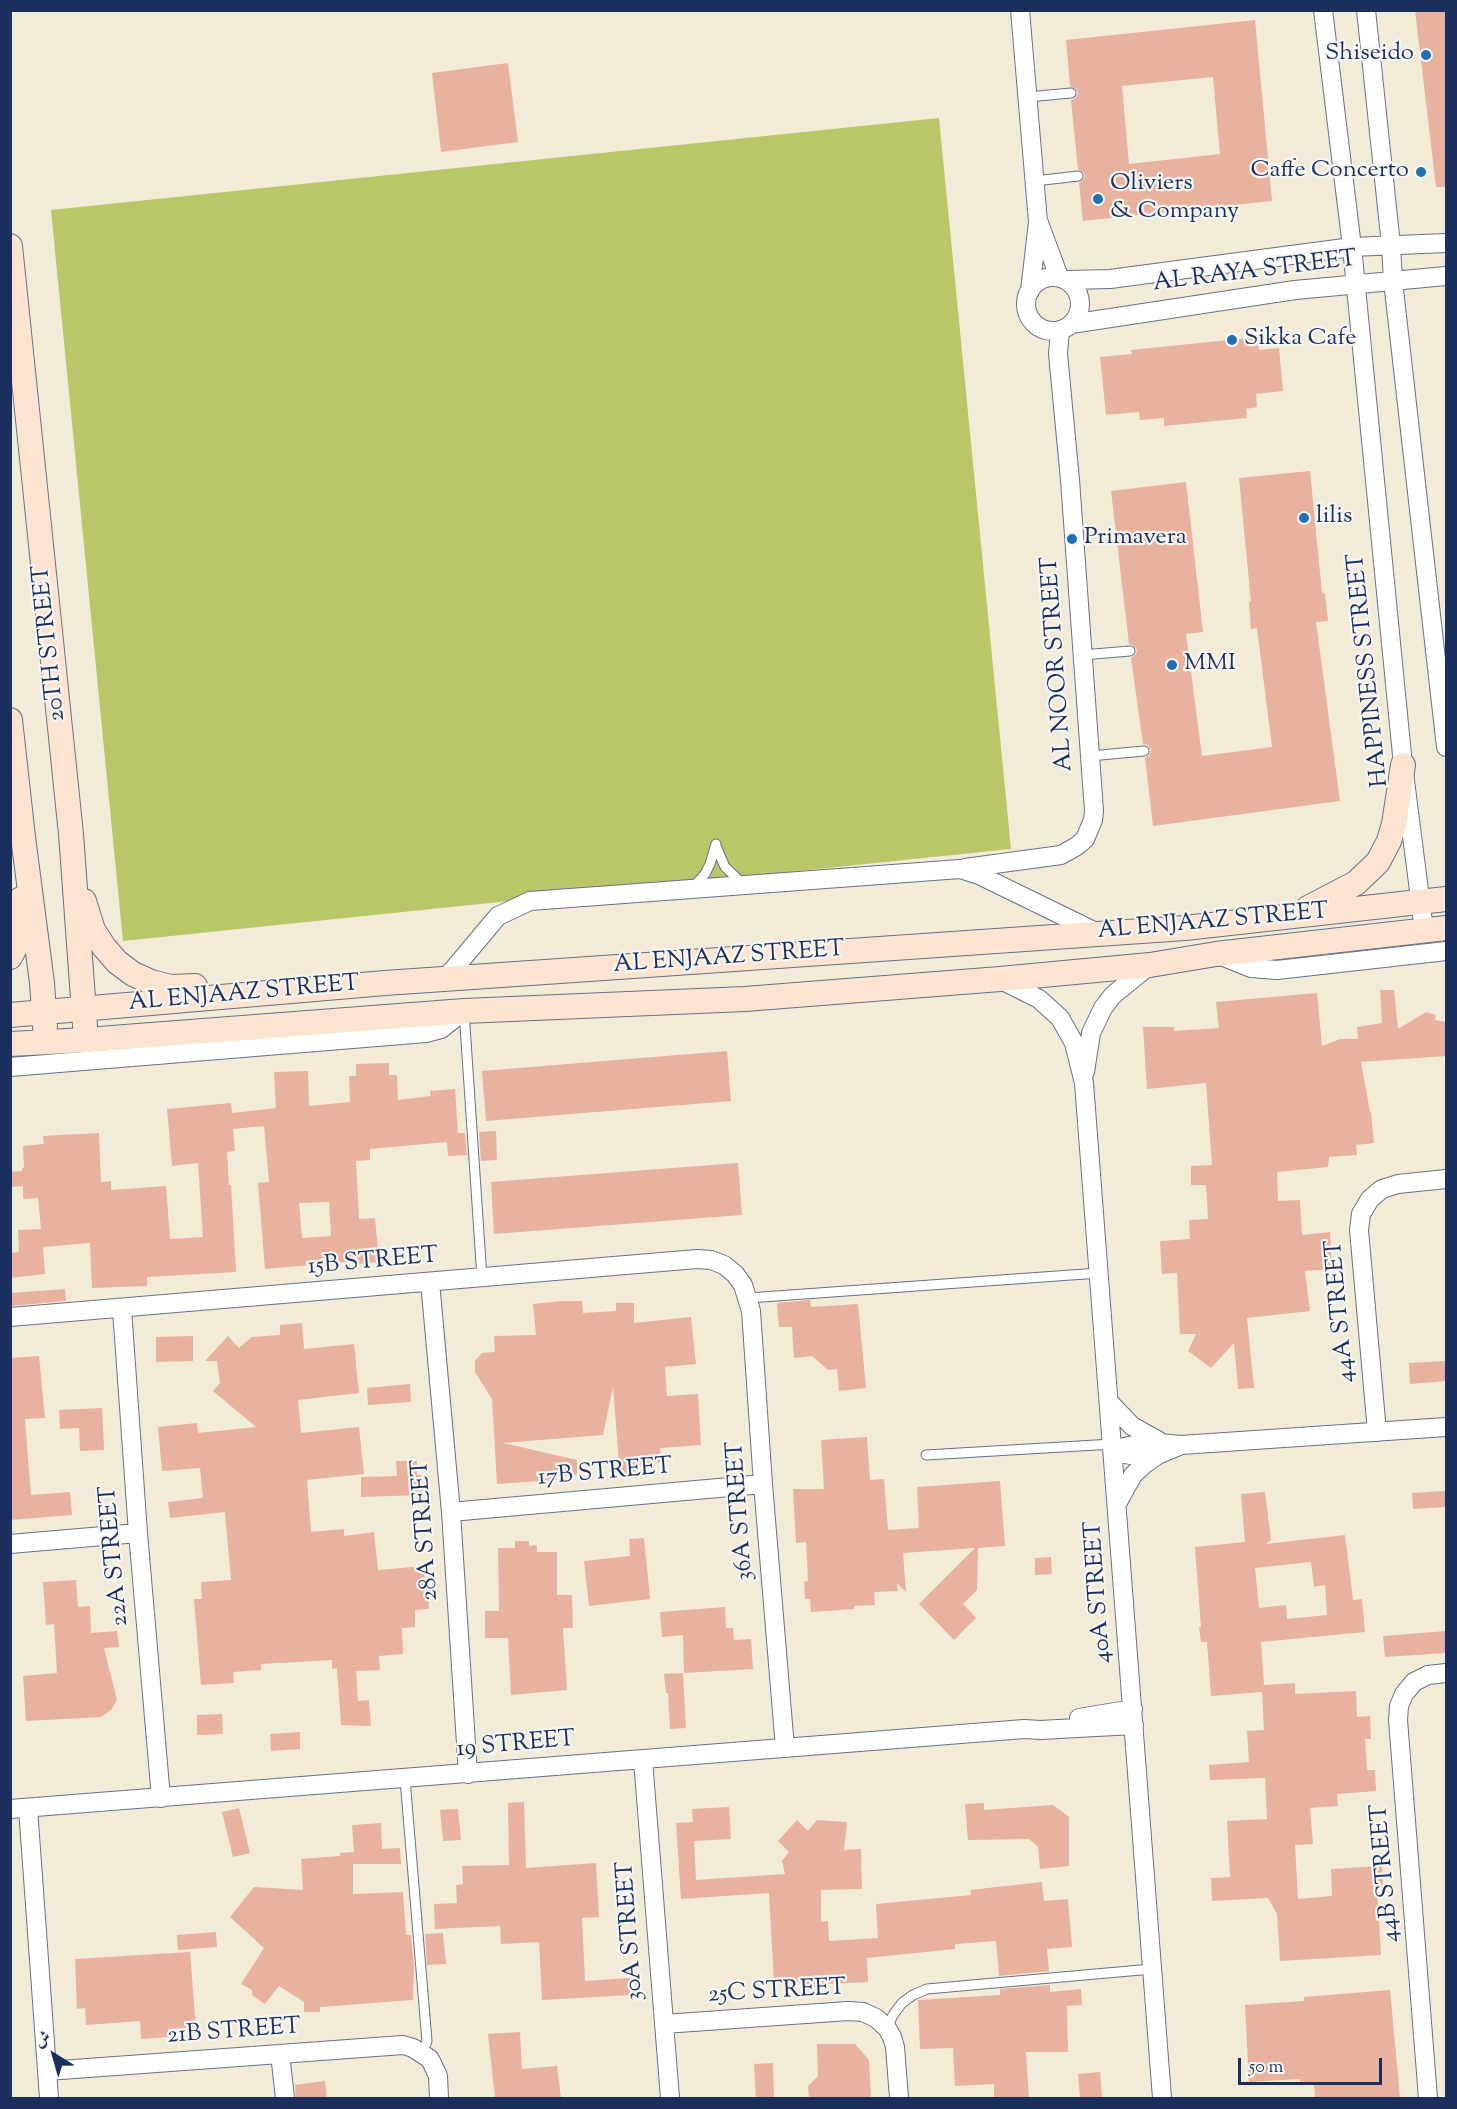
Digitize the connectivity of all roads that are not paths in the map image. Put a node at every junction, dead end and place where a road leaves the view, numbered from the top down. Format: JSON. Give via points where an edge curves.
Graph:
{"nodes":[{"id":1,"x":1020,"y":10,"type":"edge"},
{"id":2,"x":1323,"y":10,"type":"edge"},
{"id":3,"x":1366,"y":10,"type":"edge"},
{"id":4,"x":1071,"y":93,"type":"dead end"},
{"id":5,"x":1028,"y":97,"type":"junction"},
{"id":6,"x":1078,"y":176,"type":"dead end"},
{"id":7,"x":1035,"y":181,"type":"junction"},
{"id":8,"x":1038,"y":222,"type":"junction"},
{"id":9,"x":1446,"y":243,"type":"edge"},
{"id":10,"x":1391,"y":245,"type":"junction"},
{"id":11,"x":10,"y":246,"type":"edge"},
{"id":12,"x":1352,"y":247,"type":"junction"},
{"id":13,"x":1446,"y":276,"type":"edge"},
{"id":14,"x":1063,"y":279,"type":"junction"},
{"id":15,"x":1393,"y":281,"type":"junction"},
{"id":16,"x":1354,"y":283,"type":"junction"},
{"id":17,"x":1030,"y":291,"type":"junction"},
{"id":18,"x":1059,"y":328,"type":"junction"},
{"id":19,"x":1130,"y":651,"type":"dead end"},
{"id":20,"x":1082,"y":655,"type":"junction"},
{"id":21,"x":10,"y":720,"type":"edge"},
{"id":22,"x":1446,"y":747,"type":"edge"},
{"id":23,"x":1144,"y":751,"type":"dead end"},
{"id":24,"x":1090,"y":756,"type":"junction"},
{"id":25,"x":1403,"y":765,"type":"junction"},
{"id":26,"x":71,"y":834,"type":"junction"},
{"id":27,"x":23,"y":837,"type":"junction"},
{"id":28,"x":960,"y":869,"type":"junction"},
{"id":29,"x":743,"y":885,"type":"junction"},
{"id":30,"x":691,"y":889,"type":"junction"},
{"id":31,"x":1446,"y":899,"type":"edge"},
{"id":32,"x":1420,"y":902,"type":"junction"},
{"id":33,"x":1295,"y":915,"type":"junction"},
{"id":34,"x":1435,"y":929,"type":"edge"},
{"id":35,"x":1100,"y":934,"type":"junction"},
{"id":36,"x":1446,"y":951,"type":"edge"},
{"id":37,"x":1216,"y":954,"type":"junction"},
{"id":38,"x":10,"y":957,"type":"edge"},
{"id":39,"x":1150,"y":965,"type":"junction"},
{"id":40,"x":446,"y":978,"type":"junction"},
{"id":41,"x":1000,"y":979,"type":"junction"},
{"id":42,"x":385,"y":983,"type":"junction"},
{"id":43,"x":83,"y":1009,"type":"junction"},
{"id":44,"x":464,"y":1011,"type":"junction"},
{"id":45,"x":44,"y":1012,"type":"junction"},
{"id":46,"x":10,"y":1015,"type":"edge"},
{"id":47,"x":87,"y":1040,"type":"junction"},
{"id":48,"x":45,"y":1041,"type":"junction"},
{"id":49,"x":10,"y":1044,"type":"edge"},
{"id":50,"x":10,"y":1067,"type":"edge"},
{"id":51,"x":1084,"y":1083,"type":"junction"},
{"id":52,"x":1446,"y":1179,"type":"edge"},
{"id":53,"x":1099,"y":1273,"type":"junction"},
{"id":54,"x":735,"y":1274,"type":"joint"},
{"id":55,"x":482,"y":1278,"type":"junction"},
{"id":56,"x":430,"y":1282,"type":"junction"},
{"id":57,"x":748,"y":1298,"type":"junction"},
{"id":58,"x":122,"y":1309,"type":"junction"},
{"id":59,"x":10,"y":1317,"type":"edge"},
{"id":60,"x":1110,"y":1403,"type":"junction"},
{"id":61,"x":1446,"y":1426,"type":"edge"},
{"id":62,"x":1377,"y":1431,"type":"junction"},
{"id":63,"x":1113,"y":1448,"type":"junction"},
{"id":64,"x":1160,"y":1448,"type":"junction"},
{"id":65,"x":926,"y":1455,"type":"dead end"},
{"id":66,"x":763,"y":1484,"type":"junction"},
{"id":67,"x":1117,"y":1504,"type":"junction"},
{"id":68,"x":451,"y":1512,"type":"junction"},
{"id":69,"x":138,"y":1533,"type":"junction"},
{"id":70,"x":10,"y":1544,"type":"edge"},
{"id":71,"x":1446,"y":1673,"type":"edge"},
{"id":72,"x":1133,"y":1718,"type":"junction"},
{"id":73,"x":785,"y":1748,"type":"junction"},
{"id":74,"x":643,"y":1760,"type":"junction"},
{"id":75,"x":468,"y":1774,"type":"junction"},
{"id":76,"x":405,"y":1779,"type":"junction"},
{"id":77,"x":161,"y":1798,"type":"junction"},
{"id":78,"x":19,"y":1809,"type":"edge"},
{"id":79,"x":1152,"y":1969,"type":"junction"},
{"id":80,"x":664,"y":2024,"type":"junction"},
{"id":81,"x":887,"y":2028,"type":"junction"},
{"id":82,"x":422,"y":2053,"type":"junction"},
{"id":83,"x":280,"y":2054,"type":"junction"},
{"id":84,"x":47,"y":2071,"type":"junction"},
{"id":85,"x":49,"y":2098,"type":"edge"},
{"id":86,"x":285,"y":2098,"type":"edge"},
{"id":87,"x":439,"y":2098,"type":"edge"},
{"id":88,"x":670,"y":2098,"type":"edge"},
{"id":89,"x":899,"y":2098,"type":"edge"},
{"id":90,"x":1162,"y":2098,"type":"edge"},
{"id":91,"x":1428,"y":2098,"type":"edge"}],
"edges":[{"from":1,"to":5,"type":"street"},
{"from":2,"to":12,"type":"street","name":"HAPPINESS STREET"},
{"from":3,"to":10,"type":"street"},
{"from":4,"to":5,"type":"lane"},
{"from":5,"to":7,"type":"street"},
{"from":6,"to":7,"type":"lane"},
{"from":7,"to":8,"type":"street"},
{"from":8,"to":14,"type":"street"},
{"from":8,"to":17,"type":"street"},
{"from":9,"to":10,"type":"street","name":"AL RAYA STREET"},
{"from":10,"to":12,"type":"street","name":"AL RAYA STREET"},
{"from":10,"to":15,"type":"street"},
{"from":11,"to":26,"type":"street","name":"20TH STREET"},
{"from":12,"to":14,"type":"street","name":"AL RAYA STREET","via":[[1110,279]]},
{"from":12,"to":16,"type":"street","name":"HAPPINESS STREET"},
{"from":13,"to":15,"type":"street","name":"AL RAYA STREET"},
{"from":14,"to":17,"type":"street","via":[[1042,279]]},
{"from":14,"to":18,"type":"street","via":[[1078,292],[1080,309]]},
{"from":15,"to":16,"type":"street","name":"AL RAYA STREET"},
{"from":15,"to":22,"type":"street"},
{"from":16,"to":18,"type":"street","name":"AL RAYA STREET"},
{"from":16,"to":25,"type":"street","name":"HAPPINESS STREET"},
{"from":17,"to":18,"type":"street","via":[[1028,314],[1039,327]]},
{"from":18,"to":20,"type":"street","name":"AL NOOR STREET"},
{"from":19,"to":20,"type":"lane"},
{"from":20,"to":24,"type":"street","name":"AL NOOR STREET"},
{"from":21,"to":27,"type":"street","name":"20TH STREET"},
{"from":23,"to":24,"type":"lane"},
{"from":24,"to":28,"type":"street","name":"AL NOOR STREET","via":[[1094,812],[1090,830],[1077,846],[1061,855]]},
{"from":25,"to":32,"type":"street","name":"HAPPINESS STREET"},
{"from":25,"to":33,"type":"street","via":[[1394,824],[1378,862],[1356,883]]},
{"from":26,"to":42,"type":"street","via":[[93,930],[117,962],[133,974],[171,987],[322,976]]},
{"from":26,"to":43,"type":"street","name":"20TH STREET"},
{"from":27,"to":38,"type":"street","via":[[20,919]]},
{"from":27,"to":45,"type":"street","name":"20TH STREET"},
{"from":28,"to":29,"type":"street","name":"AL NOOR STREET"},
{"from":28,"to":35,"type":"street"},
{"from":29,"to":30,"type":"street","name":"AL NOOR STREET"},
{"from":29,"to":30,"type":"lane","via":[[725,867],[716,844],[705,874]]},
{"from":30,"to":40,"type":"street","name":"AL NOOR STREET","via":[[530,901],[498,916]]},
{"from":31,"to":32,"type":"street","name":"AL ENJAAZ STREET"},
{"from":32,"to":33,"type":"street","name":"AL ENJAAZ STREET"},
{"from":32,"to":34,"type":"street","name":"HAPPINESS STREET"},
{"from":33,"to":35,"type":"street","name":"AL ENJAAZ STREET"},
{"from":34,"to":37,"type":"street","name":"AL ENJAAZ STREET"},
{"from":35,"to":40,"type":"street","name":"AL ENJAAZ STREET"},
{"from":36,"to":37,"type":"street","name":"AL ENJAAZ STREET","via":[[1277,970],[1251,968]]},
{"from":37,"to":39,"type":"street","name":"AL ENJAAZ STREET"},
{"from":39,"to":41,"type":"street","name":"AL ENJAAZ STREET"},
{"from":39,"to":51,"type":"street","name":"40A STREET","via":[[1102,1008],[1091,1033]]},
{"from":40,"to":42,"type":"street","name":"AL ENJAAZ STREET"},
{"from":41,"to":44,"type":"street","name":"AL ENJAAZ STREET","via":[[745,999]]},
{"from":41,"to":51,"type":"street","name":"40A STREET","via":[[1040,999],[1060,1018],[1074,1043]]},
{"from":42,"to":43,"type":"street","name":"AL ENJAAZ STREET"},
{"from":43,"to":45,"type":"street","name":"AL ENJAAZ STREET"},
{"from":43,"to":47,"type":"street","name":"20TH STREET"},
{"from":44,"to":47,"type":"street","name":"AL ENJAAZ STREET"},
{"from":44,"to":50,"type":"street","via":[[441,1029],[426,1033]]},
{"from":44,"to":55,"type":"lane"},
{"from":45,"to":46,"type":"street","name":"AL ENJAAZ STREET"},
{"from":45,"to":48,"type":"street","name":"20TH STREET"},
{"from":47,"to":48,"type":"street","name":"AL ENJAAZ STREET"},
{"from":48,"to":49,"type":"street","name":"AL ENJAAZ STREET"},
{"from":51,"to":53,"type":"street","name":"40A STREET"},
{"from":52,"to":62,"type":"street","name":"44A STREET","via":[[1382,1189],[1361,1214],[1359,1230]]},
{"from":53,"to":57,"type":"lane"},
{"from":53,"to":60,"type":"street","name":"40A STREET"},
{"from":54,"to":55,"type":"street","name":"15B STREET","via":[[718,1263],[697,1259]]},
{"from":54,"to":57,"type":"street","name":"36A STREET"},
{"from":55,"to":56,"type":"street","name":"15B STREET"},
{"from":56,"to":58,"type":"street","name":"15B STREET"},
{"from":56,"to":68,"type":"street","name":"28A STREET"},
{"from":57,"to":66,"type":"street","name":"36A STREET"},
{"from":58,"to":59,"type":"street","name":"15B STREET"},
{"from":58,"to":69,"type":"street","name":"22A STREET"},
{"from":60,"to":63,"type":"street","name":"40A STREET"},
{"from":60,"to":64,"type":"street"},
{"from":61,"to":62,"type":"street"},
{"from":62,"to":64,"type":"street"},
{"from":63,"to":64,"type":"street","via":[[1136,1443]]},
{"from":63,"to":65,"type":"lane"},
{"from":63,"to":67,"type":"street","name":"40A STREET"},
{"from":64,"to":67,"type":"street","via":[[1133,1474]]},
{"from":66,"to":68,"type":"street","name":"17B STREET"},
{"from":66,"to":73,"type":"street","name":"36A STREET"},
{"from":67,"to":72,"type":"street","name":"40A STREET"},
{"from":68,"to":75,"type":"street","name":"28A STREET"},
{"from":69,"to":70,"type":"street"},
{"from":69,"to":77,"type":"street","name":"22A STREET"},
{"from":71,"to":91,"type":"street","name":"44B STREET","via":[[1414,1682],[1404,1694],[1398,1720]]},
{"from":72,"to":73,"type":"street","name":"19 STREET","via":[[1040,1730]]},
{"from":72,"to":79,"type":"street","name":"40A STREET"},
{"from":73,"to":74,"type":"street","name":"19 STREET"},
{"from":74,"to":75,"type":"street","name":"19 STREET"},
{"from":74,"to":80,"type":"street","name":"30A STREET"},
{"from":75,"to":76,"type":"street","name":"19 STREET"},
{"from":76,"to":77,"type":"street","name":"19 STREET"},
{"from":76,"to":82,"type":"lane","via":[[428,2041]]},
{"from":77,"to":78,"type":"street","name":"19 STREET"},
{"from":78,"to":84,"type":"street"},
{"from":79,"to":81,"type":"lane","via":[[927,1989],[902,2003]]},
{"from":79,"to":90,"type":"street","name":"40A STREET"},
{"from":80,"to":81,"type":"street","name":"25C STREET","via":[[848,2011],[863,2012]]},
{"from":80,"to":88,"type":"street","name":"30A STREET"},
{"from":81,"to":89,"type":"street","via":[[895,2047]]},
{"from":82,"to":83,"type":"street","name":"21B STREET","via":[[393,2045]]},
{"from":82,"to":87,"type":"street","via":[[435,2067]]},
{"from":83,"to":84,"type":"street","name":"21B STREET"},
{"from":83,"to":86,"type":"street"},
{"from":84,"to":85,"type":"street"}]}
